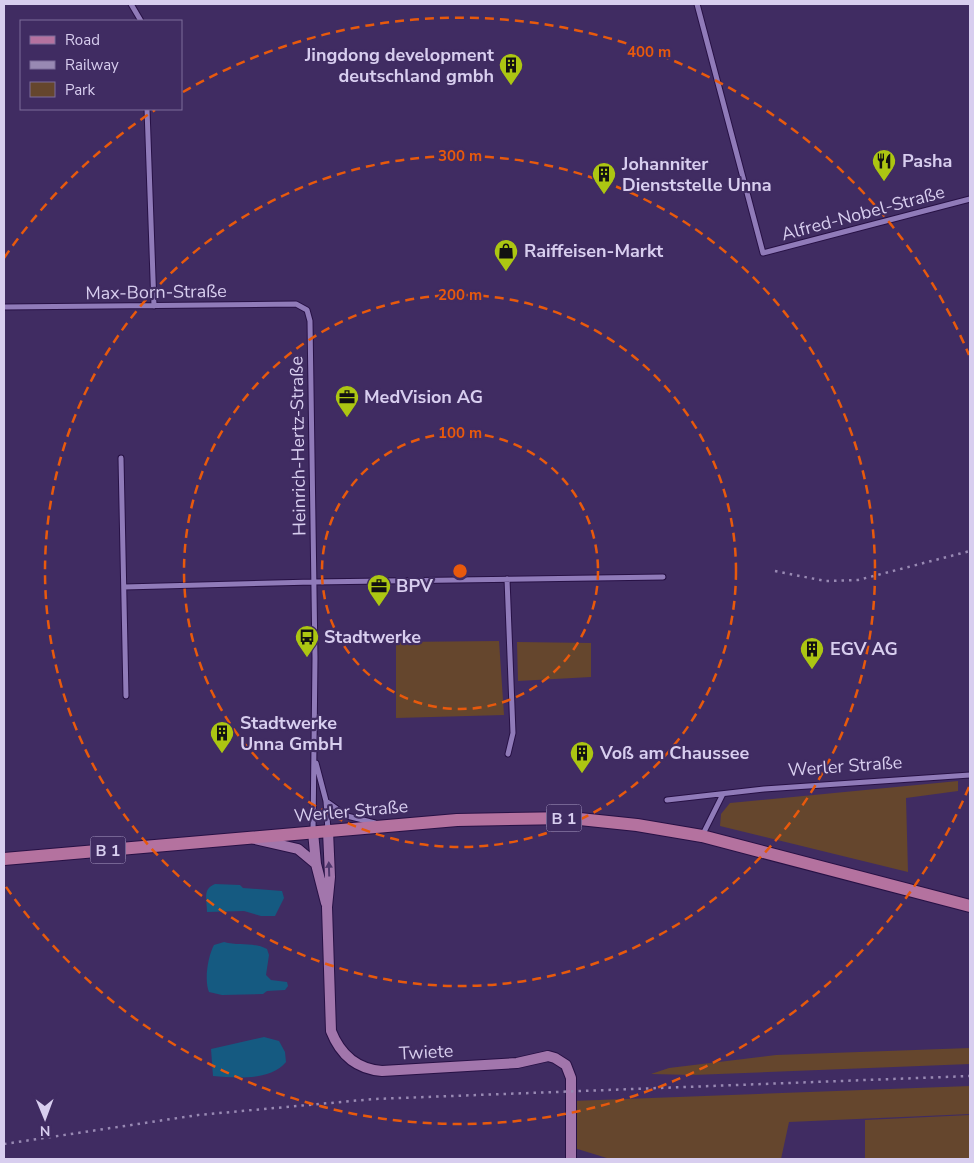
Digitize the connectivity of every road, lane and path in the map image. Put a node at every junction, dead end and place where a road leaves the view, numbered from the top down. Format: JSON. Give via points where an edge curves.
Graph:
{"nodes":[{"id":1,"x":132,"y":4,"type":"edge"},
{"id":2,"x":697,"y":4,"type":"edge"},
{"id":3,"x":141,"y":20,"type":"edge"},
{"id":4,"x":147,"y":110,"type":"edge"},
{"id":5,"x":970,"y":199,"type":"edge"},
{"id":6,"x":154,"y":306,"type":"junction"},
{"id":7,"x":4,"y":307,"type":"edge"},
{"id":8,"x":307,"y":310,"type":"joint"},
{"id":9,"x":121,"y":458,"type":"dead end"},
{"id":10,"x":663,"y":577,"type":"dead end"},
{"id":11,"x":507,"y":579,"type":"junction"},
{"id":12,"x":313,"y":582,"type":"junction"},
{"id":13,"x":124,"y":587,"type":"junction"},
{"id":14,"x":126,"y":696,"type":"dead end"},
{"id":15,"x":508,"y":754,"type":"dead end"},
{"id":16,"x":315,"y":760,"type":"junction"},
{"id":17,"x":970,"y":775,"type":"edge"},
{"id":18,"x":722,"y":794,"type":"junction"},
{"id":19,"x":667,"y":800,"type":"dead end"},
{"id":20,"x":326,"y":801,"type":"junction"},
{"id":21,"x":382,"y":826,"type":"junction"},
{"id":22,"x":328,"y":831,"type":"junction"},
{"id":23,"x":313,"y":832,"type":"junction"},
{"id":24,"x":702,"y":836,"type":"junction"},
{"id":25,"x":252,"y":838,"type":"junction"},
{"id":26,"x":4,"y":859,"type":"edge"},
{"id":27,"x":316,"y":864,"type":"junction"},
{"id":28,"x":970,"y":906,"type":"edge"},
{"id":29,"x":327,"y":907,"type":"junction"},
{"id":30,"x":571,"y":1159,"type":"edge"}],
"edges":[{"from":1,"to":3,"type":"street"},
{"from":2,"to":5,"type":"street","name":"Alfred-Nobel-Straße","via":[[763,253]]},
{"from":4,"to":6,"type":"street"},
{"from":6,"to":7,"type":"street","name":"Max-Born-Straße"},
{"from":6,"to":8,"type":"street","name":"Max-Born-Straße","via":[[296,304]]},
{"from":8,"to":12,"type":"street","name":"Heinrich-Hertz-Straße","via":[[310,321]]},
{"from":9,"to":13,"type":"street"},
{"from":10,"to":11,"type":"street"},
{"from":11,"to":12,"type":"street"},
{"from":11,"to":15,"type":"street","via":[[513,733]]},
{"from":12,"to":13,"type":"street"},
{"from":12,"to":16,"type":"street","name":"Heinrich-Hertz-Straße"},
{"from":13,"to":14,"type":"street"},
{"from":16,"to":20,"type":"street","name":"Heinrich-Hertz-Straße"},
{"from":16,"to":23,"type":"street","name":"Heinrich-Hertz-Straße"},
{"from":17,"to":18,"type":"street","name":"Werler Straße"},
{"from":18,"to":19,"type":"street","name":"Werler Straße"},
{"from":18,"to":24,"type":"street"},
{"from":20,"to":21,"type":"street","via":[[346,816]]},
{"from":20,"to":22,"type":"street","name":"Heinrich-Hertz-Straße"},
{"from":21,"to":22,"type":"main road","name":"Werler Straße","number":"B 1"},
{"from":21,"to":24,"type":"main road","name":"Werler Straße","number":"B 1","via":[[534,817],[605,821]]},
{"from":22,"to":23,"type":"main road","name":"Werler Straße","number":"B 1"},
{"from":29,"to":22,"type":"street","name":"Twiete","one_way":true,"via":[[330,885]]},
{"from":23,"to":25,"type":"main road","name":"Werler Straße","number":"B 1"},
{"from":23,"to":27,"type":"street","name":"Twiete"},
{"from":24,"to":28,"type":"main road","name":"Werler Straße","number":"B 1"},
{"from":25,"to":26,"type":"main road","name":"Werler Straße","number":"B 1"},
{"from":25,"to":27,"type":"street","via":[[298,849]]},
{"from":27,"to":29,"type":"street","name":"Twiete"},
{"from":29,"to":30,"type":"street","name":"Twiete","via":[[331,1031],[350,1060],[370,1070],[382,1071],[517,1064],[548,1056],[555,1058],[566,1065],[571,1078]]}]}
